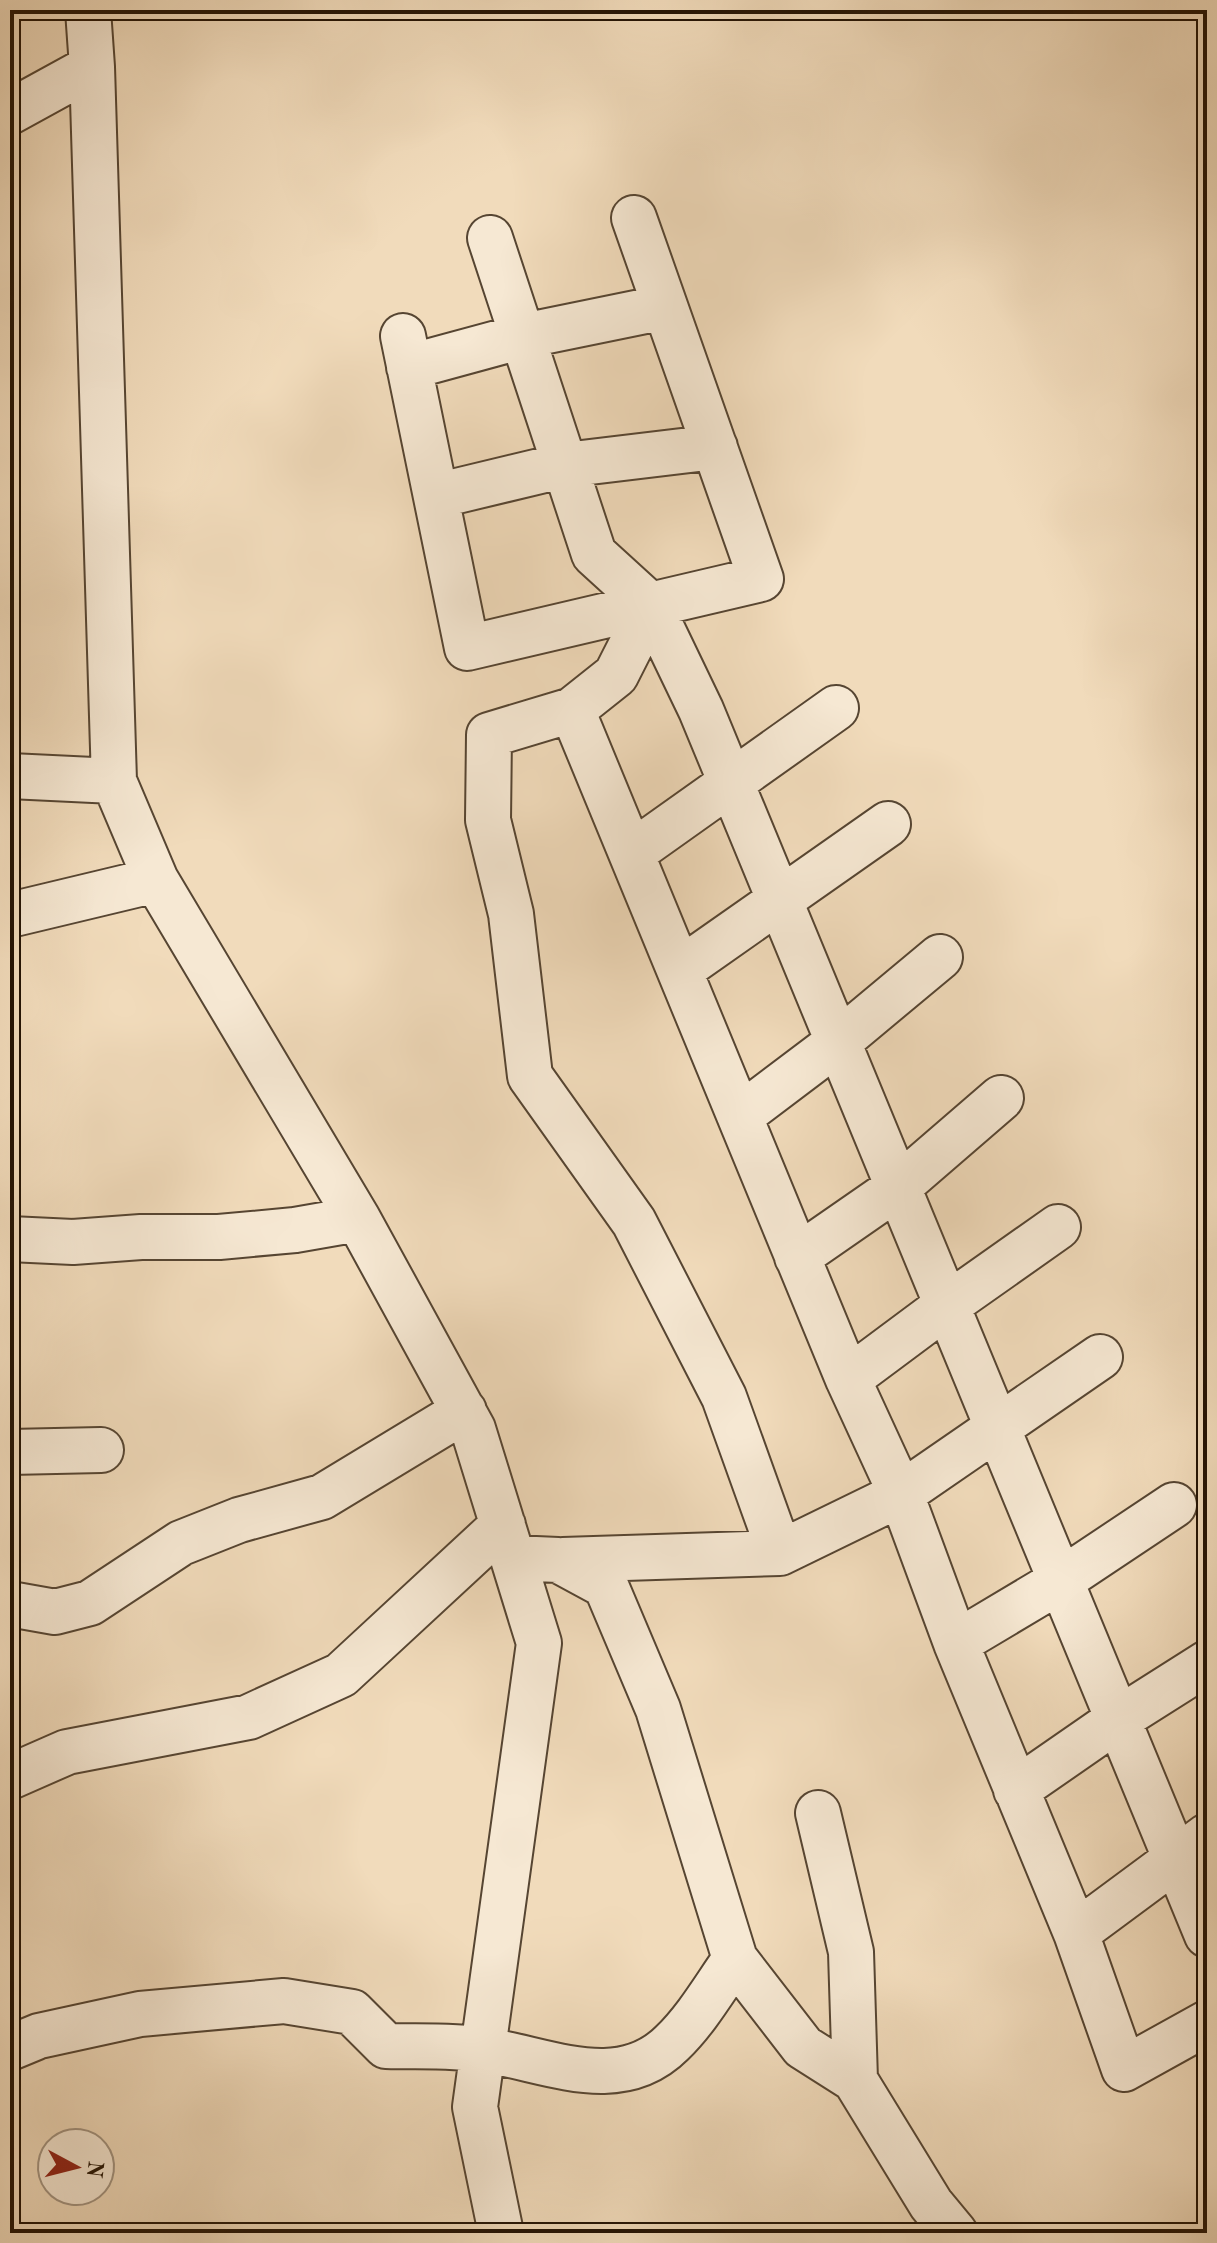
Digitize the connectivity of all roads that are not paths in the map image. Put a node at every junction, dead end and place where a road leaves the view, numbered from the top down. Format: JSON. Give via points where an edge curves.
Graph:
{"nodes":[{"id":1,"x":88,"y":10,"type":"edge"},
{"id":2,"x":92,"y":67,"type":"junction"},
{"id":3,"x":10,"y":112,"type":"edge"},
{"id":4,"x":634,"y":218,"type":"dead end"},
{"id":5,"x":490,"y":238,"type":"dead end"},
{"id":6,"x":665,"y":307,"type":"junction"},
{"id":7,"x":523,"y":336,"type":"junction"},
{"id":8,"x":715,"y":447,"type":"junction"},
{"id":9,"x":565,"y":465,"type":"junction"},
{"id":10,"x":436,"y":496,"type":"junction"},
{"id":11,"x":651,"y":606,"type":"junction"},
{"id":12,"x":836,"y":708,"type":"dead end"},
{"id":13,"x":572,"y":710,"type":"junction"},
{"id":14,"x":10,"y":776,"type":"edge"},
{"id":15,"x":114,"y":781,"type":"junction"},
{"id":16,"x":730,"y":781,"type":"junction"},
{"id":17,"x":888,"y":824,"type":"dead end"},
{"id":18,"x":632,"y":853,"type":"junction"},
{"id":19,"x":156,"y":880,"type":"junction"},
{"id":20,"x":779,"y":901,"type":"junction"},
{"id":21,"x":10,"y":915,"type":"edge"},
{"id":22,"x":940,"y":957,"type":"dead end"},
{"id":23,"x":680,"y":970,"type":"junction"},
{"id":24,"x":838,"y":1042,"type":"junction"},
{"id":25,"x":1001,"y":1098,"type":"dead end"},
{"id":26,"x":740,"y":1116,"type":"junction"},
{"id":27,"x":898,"y":1187,"type":"junction"},
{"id":28,"x":358,"y":1219,"type":"junction"},
{"id":29,"x":1058,"y":1227,"type":"dead end"},
{"id":30,"x":10,"y":1239,"type":"edge"},
{"id":31,"x":797,"y":1257,"type":"junction"},
{"id":32,"x":946,"y":1306,"type":"junction"},
{"id":33,"x":1100,"y":1357,"type":"dead end"},
{"id":34,"x":848,"y":1379,"type":"junction"},
{"id":35,"x":464,"y":1411,"type":"junction"},
{"id":36,"x":997,"y":1427,"type":"junction"},
{"id":37,"x":101,"y":1450,"type":"dead end"},
{"id":38,"x":10,"y":1452,"type":"edge"},
{"id":39,"x":901,"y":1494,"type":"junction"},
{"id":40,"x":1174,"y":1505,"type":"dead end"},
{"id":41,"x":508,"y":1542,"type":"junction"},
{"id":42,"x":780,"y":1553,"type":"junction"},
{"id":43,"x":558,"y":1560,"type":"junction"},
{"id":44,"x":1060,"y":1581,"type":"junction"},
{"id":45,"x":10,"y":1604,"type":"edge"},
{"id":46,"x":956,"y":1643,"type":"junction"},
{"id":47,"x":1207,"y":1663,"type":"edge"},
{"id":48,"x":1117,"y":1720,"type":"junction"},
{"id":49,"x":10,"y":1777,"type":"edge"},
{"id":50,"x":1016,"y":1790,"type":"junction"},
{"id":51,"x":818,"y":1813,"type":"dead end"},
{"id":52,"x":1191,"y":1847,"type":"edge"},
{"id":53,"x":1076,"y":1933,"type":"junction"},
{"id":54,"x":1207,"y":1935,"type":"edge"},
{"id":55,"x":735,"y":1959,"type":"junction"},
{"id":56,"x":1207,"y":2023,"type":"edge"},
{"id":57,"x":10,"y":2048,"type":"edge"},
{"id":58,"x":483,"y":2049,"type":"junction"},
{"id":59,"x":855,"y":2080,"type":"junction"},
{"id":60,"x":501,"y":2233,"type":"edge"},
{"id":61,"x":955,"y":2233,"type":"edge"}],
"edges":[{"from":1,"to":2,"type":"street"},
{"from":2,"to":3,"type":"street"},
{"from":2,"to":15,"type":"street"},
{"from":4,"to":6,"type":"street"},
{"from":5,"to":7,"type":"street"},
{"from":6,"to":7,"type":"street"},
{"from":6,"to":8,"type":"street"},
{"from":7,"to":9,"type":"street"},
{"from":7,"to":10,"type":"street","via":[[406,351]]},
{"from":8,"to":9,"type":"street"},
{"from":8,"to":11,"type":"street","via":[[761,579]]},
{"from":9,"to":10,"type":"street"},
{"from":9,"to":11,"type":"street","via":[[594,554]]},
{"from":10,"to":11,"type":"street","via":[[467,648]]},
{"from":11,"to":13,"type":"street","via":[[616,675]]},
{"from":11,"to":16,"type":"street"},
{"from":12,"to":16,"type":"street"},
{"from":13,"to":18,"type":"street"},
{"from":13,"to":42,"type":"street","via":[[489,735],[488,820],[511,914],[530,1076],[634,1222],[724,1397]]},
{"from":14,"to":15,"type":"street"},
{"from":15,"to":19,"type":"street"},
{"from":16,"to":18,"type":"street"},
{"from":16,"to":20,"type":"street"},
{"from":17,"to":20,"type":"street"},
{"from":18,"to":23,"type":"street"},
{"from":19,"to":21,"type":"street"},
{"from":19,"to":28,"type":"street"},
{"from":20,"to":23,"type":"street"},
{"from":20,"to":24,"type":"street"},
{"from":22,"to":24,"type":"street"},
{"from":23,"to":26,"type":"street"},
{"from":24,"to":26,"type":"street"},
{"from":24,"to":27,"type":"street"},
{"from":25,"to":27,"type":"street"},
{"from":26,"to":31,"type":"street"},
{"from":27,"to":31,"type":"street"},
{"from":27,"to":32,"type":"street"},
{"from":28,"to":30,"type":"street","via":[[219,1237]]},
{"from":28,"to":35,"type":"street"},
{"from":29,"to":32,"type":"street"},
{"from":31,"to":34,"type":"street"},
{"from":32,"to":34,"type":"street"},
{"from":32,"to":36,"type":"street"},
{"from":33,"to":36,"type":"street"},
{"from":34,"to":39,"type":"street"},
{"from":35,"to":41,"type":"street"},
{"from":35,"to":45,"type":"street","via":[[322,1497],[181,1543],[90,1603],[55,1612]]},
{"from":36,"to":39,"type":"street"},
{"from":36,"to":44,"type":"street"},
{"from":37,"to":38,"type":"street"},
{"from":39,"to":42,"type":"street"},
{"from":39,"to":46,"type":"street"},
{"from":40,"to":44,"type":"street"},
{"from":41,"to":43,"type":"street"},
{"from":41,"to":49,"type":"street","via":[[341,1675],[249,1717],[67,1752]]},
{"from":41,"to":58,"type":"street","via":[[539,1643]]},
{"from":42,"to":43,"type":"street"},
{"from":43,"to":55,"type":"street","via":[[606,1586],[658,1709]]},
{"from":44,"to":46,"type":"street"},
{"from":44,"to":48,"type":"street"},
{"from":46,"to":50,"type":"street"},
{"from":47,"to":48,"type":"street"},
{"from":48,"to":50,"type":"street"},
{"from":48,"to":52,"type":"street"},
{"from":50,"to":53,"type":"street"},
{"from":51,"to":59,"type":"street","via":[[851,1952]]},
{"from":52,"to":53,"type":"street"},
{"from":52,"to":54,"type":"street"},
{"from":53,"to":56,"type":"street","via":[[1124,2069]]},
{"from":55,"to":58,"type":"street","via":[[671,2045],[641,2064],[616,2072],[588,2072]]},
{"from":55,"to":59,"type":"street","via":[[803,2047]]},
{"from":57,"to":58,"type":"street","via":[[39,2036],[140,2014],[284,2001],[352,2012],[386,2046]]},
{"from":58,"to":60,"type":"street","via":[[475,2107]]},
{"from":59,"to":61,"type":"street","via":[[931,2204]]}]}
